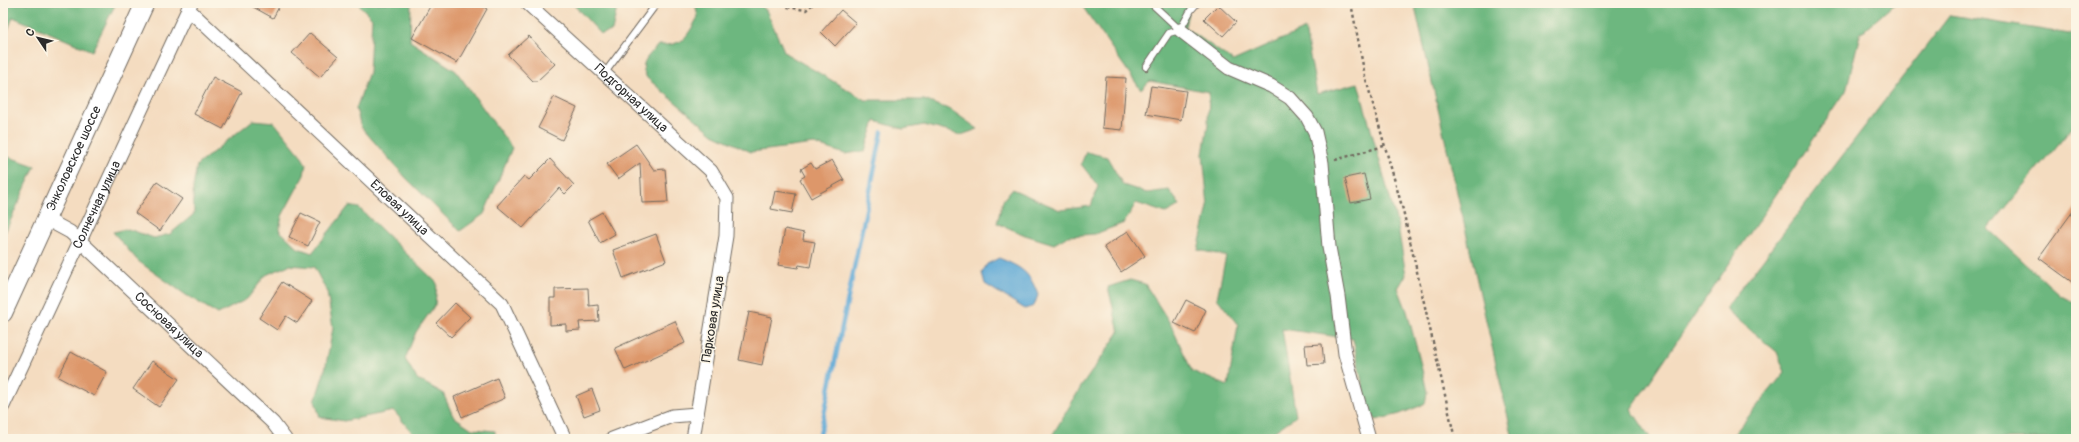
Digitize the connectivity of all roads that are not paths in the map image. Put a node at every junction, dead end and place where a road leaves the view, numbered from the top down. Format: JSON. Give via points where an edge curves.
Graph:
{"nodes":[{"id":1,"x":146,"y":3,"type":"edge"},
{"id":2,"x":527,"y":3,"type":"edge"},
{"id":3,"x":657,"y":3,"type":"edge"},
{"id":4,"x":1151,"y":3,"type":"edge"},
{"id":5,"x":1197,"y":3,"type":"edge"},
{"id":6,"x":189,"y":6,"type":"edge"},
{"id":7,"x":1180,"y":30,"type":"junction"},
{"id":8,"x":1146,"y":67,"type":"dead end"},
{"id":9,"x":604,"y":74,"type":"junction"},
{"id":10,"x":727,"y":198,"type":"joint"},
{"id":11,"x":46,"y":219,"type":"junction"},
{"id":12,"x":80,"y":241,"type":"junction"},
{"id":13,"x":3,"y":313,"type":"edge"},
{"id":14,"x":3,"y":406,"type":"edge"},
{"id":15,"x":697,"y":414,"type":"junction"},
{"id":16,"x":285,"y":439,"type":"edge"},
{"id":17,"x":565,"y":439,"type":"edge"},
{"id":18,"x":612,"y":439,"type":"edge"},
{"id":19,"x":693,"y":439,"type":"edge"},
{"id":20,"x":1369,"y":439,"type":"edge"}],
"edges":[{"from":1,"to":11,"type":"main road","name":"Энколовское шоссе"},
{"from":2,"to":9,"type":"street","name":"Подгорная улица"},
{"from":3,"to":9,"type":"lane"},
{"from":4,"to":7,"type":"lane"},
{"from":5,"to":7,"type":"lane"},
{"from":6,"to":12,"type":"street","name":"Солнечная улица"},
{"from":6,"to":17,"type":"street","name":"Еловая улица","via":[[502,304]]},
{"from":7,"to":8,"type":"lane","via":[[1169,32]]},
{"from":7,"to":20,"type":"street","via":[[1229,68],[1271,86],[1290,98],[1307,117],[1315,132],[1322,163],[1328,247],[1338,296],[1345,354]]},
{"from":9,"to":10,"type":"street","name":"Подгорная улица","via":[[711,171]]},
{"from":10,"to":15,"type":"street","name":"Парковая улица","via":[[726,236]]},
{"from":11,"to":12,"type":"street","name":"Сосновая улица","via":[[70,232]]},
{"from":11,"to":13,"type":"main road","name":"Энколовское шоссе"},
{"from":12,"to":14,"type":"street","name":"Солнечная улица"},
{"from":12,"to":16,"type":"street","name":"Сосновая улица","via":[[273,423]]},
{"from":15,"to":18,"type":"street","via":[[672,416]]},
{"from":15,"to":19,"type":"street","name":"Парковая улица"}]}
